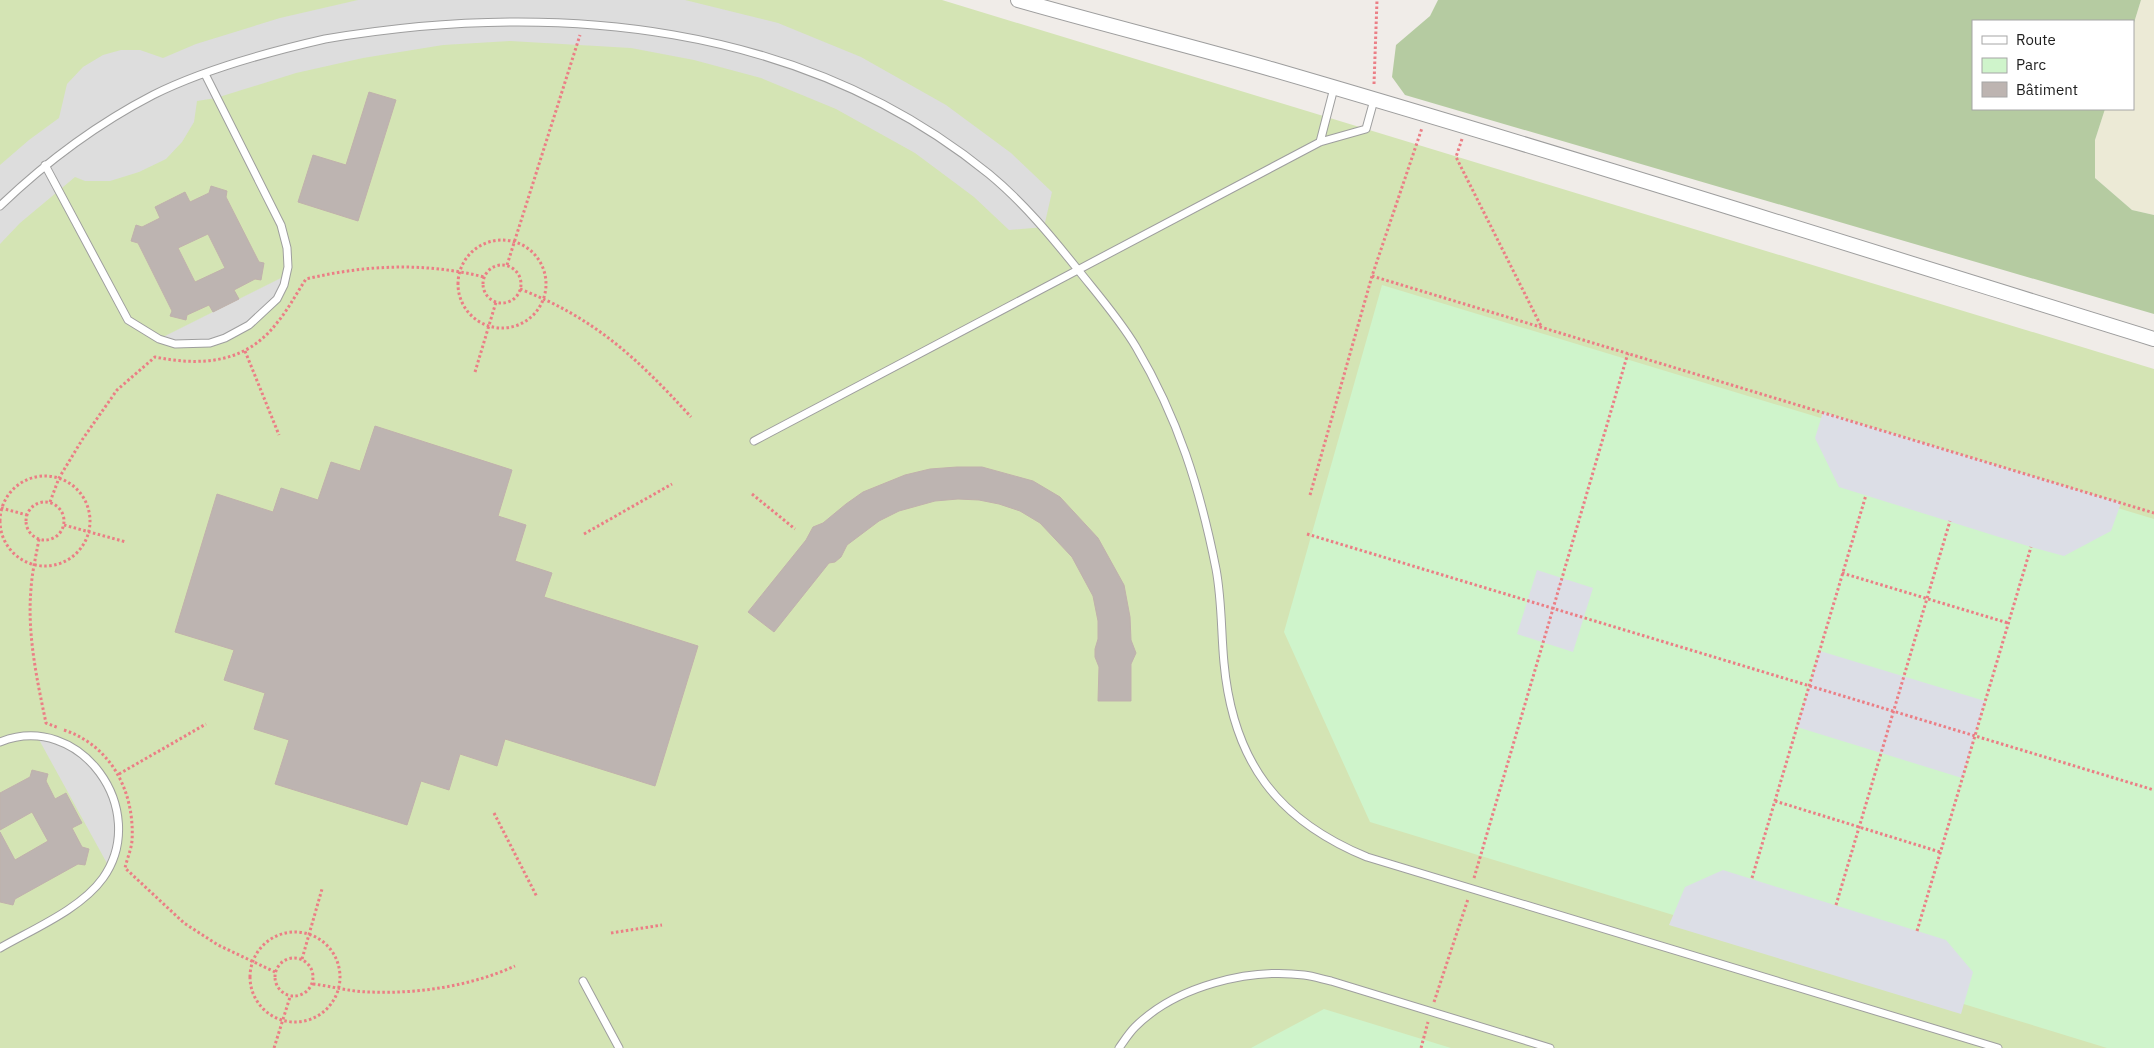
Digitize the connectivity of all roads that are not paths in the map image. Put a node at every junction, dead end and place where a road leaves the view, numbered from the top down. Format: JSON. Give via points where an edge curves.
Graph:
{"nodes":[{"id":1,"x":1018,"y":0,"type":"edge"},
{"id":2,"x":510,"y":14,"type":"dead end"},
{"id":3,"x":529,"y":15,"type":"dead end"},
{"id":4,"x":615,"y":20,"type":"dead end"},
{"id":5,"x":644,"y":23,"type":"dead end"},
{"id":6,"x":206,"y":74,"type":"junction"},
{"id":7,"x":1334,"y":88,"type":"junction"},
{"id":8,"x":1374,"y":100,"type":"junction"},
{"id":9,"x":1320,"y":142,"type":"junction"},
{"id":10,"x":45,"y":165,"type":"junction"},
{"id":11,"x":0,"y":206,"type":"edge"},
{"id":12,"x":1078,"y":270,"type":"junction"},
{"id":13,"x":2154,"y":339,"type":"edge"},
{"id":14,"x":754,"y":440,"type":"dead end"},
{"id":15,"x":0,"y":742,"type":"edge"},
{"id":16,"x":0,"y":948,"type":"edge"},
{"id":17,"x":582,"y":982,"type":"dead end"},
{"id":18,"x":619,"y":1048,"type":"edge"},
{"id":19,"x":1119,"y":1048,"type":"edge"},
{"id":20,"x":1550,"y":1048,"type":"edge"},
{"id":21,"x":1998,"y":1048,"type":"edge"}],
"edges":[{"from":1,"to":7,"type":"street"},
{"from":2,"to":6,"type":"lane","via":[[440,18],[357,31],[289,47]]},
{"from":3,"to":4,"type":"lane"},
{"from":5,"to":12,"type":"lane","via":[[769,52],[848,84],[922,126],[991,176],[1044,227]]},
{"from":6,"to":10,"type":"lane","via":[[156,94],[100,126]]},
{"from":6,"to":10,"type":"lane","via":[[281,225],[287,248],[287,275],[277,299],[237,333],[210,343],[175,344],[159,340],[128,320]]},
{"from":7,"to":8,"type":"street"},
{"from":7,"to":9,"type":"lane"},
{"from":8,"to":9,"type":"lane","via":[[1366,129]]},
{"from":8,"to":13,"type":"street"},
{"from":9,"to":12,"type":"lane"},
{"from":10,"to":11,"type":"lane"},
{"from":12,"to":14,"type":"lane"},
{"from":12,"to":21,"type":"lane","via":[[1134,343],[1185,448],[1204,513],[1217,576],[1230,705],[1243,746],[1261,778],[1282,805],[1337,845],[1367,857]]},
{"from":15,"to":16,"type":"lane","via":[[37,736],[69,744],[81,752],[106,781],[113,799],[117,834],[112,862],[91,892]]},
{"from":17,"to":18,"type":"lane"},
{"from":19,"to":20,"type":"lane","via":[[1135,1027],[1182,996],[1204,986],[1236,978],[1270,974],[1305,975]]}]}
